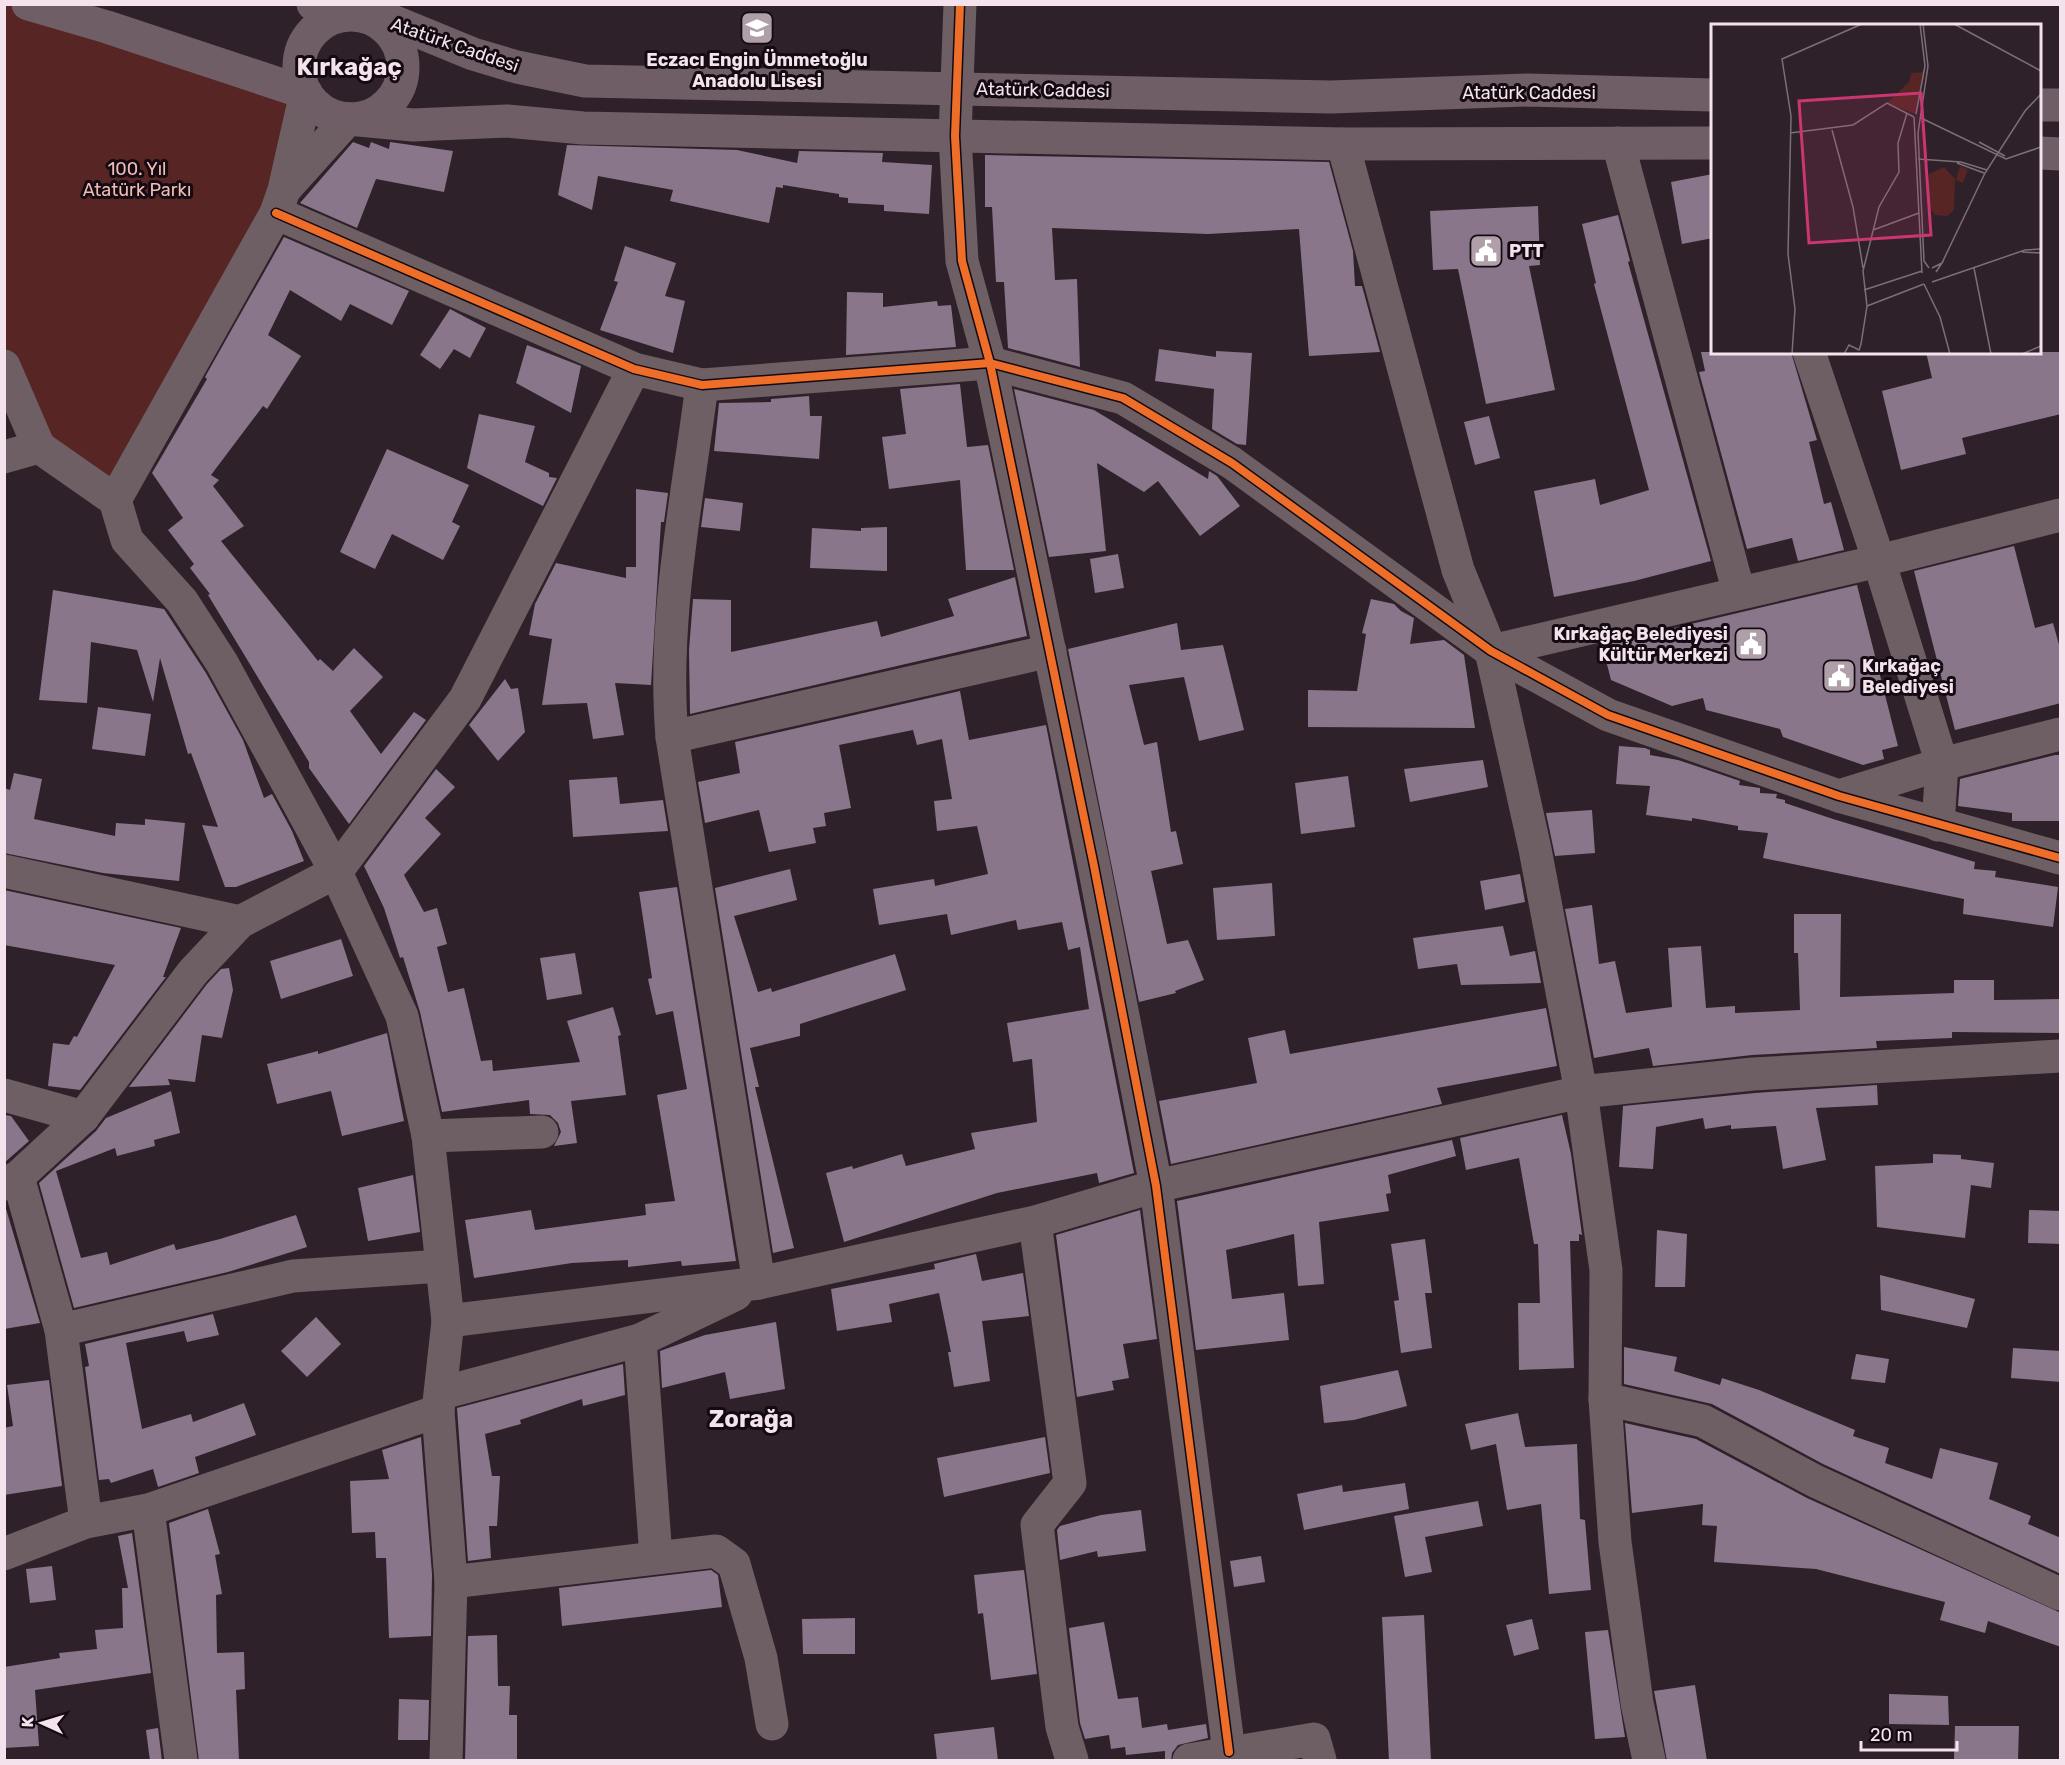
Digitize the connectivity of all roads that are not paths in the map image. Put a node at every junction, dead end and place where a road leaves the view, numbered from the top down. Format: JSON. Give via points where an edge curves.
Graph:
{"nodes":[{"id":1,"x":28,"y":4,"type":"edge"},
{"id":2,"x":313,"y":4,"type":"edge"},
{"id":3,"x":960,"y":4,"type":"edge"},
{"id":4,"x":359,"y":8,"type":"edge"},
{"id":5,"x":955,"y":88,"type":"junction"},
{"id":6,"x":306,"y":93,"type":"junction"},
{"id":7,"x":1711,"y":95,"type":"edge"},
{"id":8,"x":2041,"y":105,"type":"edge"},
{"id":9,"x":2061,"y":105,"type":"edge"},
{"id":10,"x":348,"y":119,"type":"junction"},
{"id":11,"x":955,"y":136,"type":"junction"},
{"id":12,"x":1618,"y":143,"type":"junction"},
{"id":13,"x":1711,"y":143,"type":"edge"},
{"id":14,"x":1343,"y":144,"type":"junction"},
{"id":15,"x":2041,"y":153,"type":"edge"},
{"id":16,"x":2061,"y":154,"type":"edge"},
{"id":17,"x":280,"y":202,"type":"junction"},
{"id":18,"x":1810,"y":354,"type":"edge"},
{"id":19,"x":990,"y":363,"type":"junction"},
{"id":20,"x":4,"y":366,"type":"edge"},
{"id":21,"x":634,"y":369,"type":"junction"},
{"id":22,"x":702,"y":385,"type":"junction"},
{"id":23,"x":39,"y":447,"type":"junction"},
{"id":24,"x":4,"y":457,"type":"edge"},
{"id":25,"x":114,"y":500,"type":"junction"},
{"id":26,"x":2061,"y":515,"type":"edge"},
{"id":27,"x":1879,"y":561,"type":"junction"},
{"id":28,"x":1739,"y":593,"type":"junction"},
{"id":29,"x":1050,"y":651,"type":"junction"},
{"id":30,"x":1491,"y":651,"type":"junction"},
{"id":31,"x":2061,"y":734,"type":"edge"},
{"id":32,"x":672,"y":737,"type":"junction"},
{"id":33,"x":1942,"y":764,"type":"junction"},
{"id":34,"x":1839,"y":796,"type":"junction"},
{"id":35,"x":1938,"y":825,"type":"junction"},
{"id":36,"x":2061,"y":858,"type":"edge"},
{"id":37,"x":4,"y":871,"type":"edge"},
{"id":38,"x":336,"y":872,"type":"junction"},
{"id":39,"x":240,"y":922,"type":"junction"},
{"id":40,"x":2061,"y":1056,"type":"edge"},
{"id":41,"x":1581,"y":1092,"type":"junction"},
{"id":42,"x":4,"y":1095,"type":"edge"},
{"id":43,"x":82,"y":1117,"type":"junction"},
{"id":44,"x":542,"y":1132,"type":"dead end"},
{"id":45,"x":428,"y":1136,"type":"junction"},
{"id":46,"x":11,"y":1180,"type":"edge"},
{"id":47,"x":1156,"y":1186,"type":"junction"},
{"id":48,"x":1035,"y":1222,"type":"junction"},
{"id":49,"x":442,"y":1266,"type":"junction"},
{"id":50,"x":759,"y":1283,"type":"junction"},
{"id":51,"x":448,"y":1321,"type":"junction"},
{"id":52,"x":61,"y":1330,"type":"junction"},
{"id":53,"x":640,"y":1340,"type":"junction"},
{"id":54,"x":1605,"y":1399,"type":"junction"},
{"id":55,"x":440,"y":1402,"type":"junction"},
{"id":56,"x":148,"y":1510,"type":"junction"},
{"id":57,"x":86,"y":1522,"type":"junction"},
{"id":58,"x":4,"y":1554,"type":"edge"},
{"id":59,"x":656,"y":1557,"type":"junction"},
{"id":60,"x":452,"y":1582,"type":"junction"},
{"id":61,"x":2060,"y":1593,"type":"edge"},
{"id":62,"x":772,"y":1724,"type":"dead end"},
{"id":63,"x":1229,"y":1752,"type":"junction"},
{"id":64,"x":181,"y":1761,"type":"edge"},
{"id":65,"x":446,"y":1761,"type":"edge"},
{"id":66,"x":1072,"y":1761,"type":"edge"},
{"id":67,"x":1189,"y":1761,"type":"edge"},
{"id":68,"x":1320,"y":1761,"type":"edge"},
{"id":69,"x":1649,"y":1761,"type":"edge"}],
"edges":[{"from":1,"to":6,"type":"main road"},
{"from":2,"to":4,"type":"main road","name":"Atatürk Caddesi"},
{"from":3,"to":5,"type":"street"},
{"from":4,"to":5,"type":"main road","name":"Atatürk Caddesi","via":[[473,54],[585,81]]},
{"from":4,"to":6,"type":"main road","via":[[330,18],[305,42],[299,59]]},
{"from":4,"to":10,"type":"main road","via":[[393,35],[404,66],[393,98],[365,117]]},
{"from":5,"to":7,"type":"main road","name":"Atatürk Caddesi","via":[[1331,97],[1528,90]]},
{"from":5,"to":11,"type":"street"},
{"from":6,"to":10,"type":"main road","via":[[317,106]]},
{"from":6,"to":17,"type":"street"},
{"from":8,"to":9,"type":"main road"},
{"from":10,"to":11,"type":"main road","via":[[413,125],[507,121],[584,128]]},
{"from":10,"to":17,"type":"street"},
{"from":11,"to":14,"type":"main road"},
{"from":11,"to":19,"type":"street","via":[[962,261]]},
{"from":12,"to":13,"type":"main road"},
{"from":12,"to":14,"type":"main road"},
{"from":12,"to":28,"type":"street"},
{"from":14,"to":30,"type":"street","via":[[1458,570]]},
{"from":15,"to":16,"type":"main road"},
{"from":17,"to":21,"type":"street"},
{"from":17,"to":25,"type":"street"},
{"from":18,"to":27,"type":"street"},
{"from":19,"to":22,"type":"street"},
{"from":19,"to":29,"type":"street"},
{"from":19,"to":30,"type":"street","via":[[1123,398],[1232,463]]},
{"from":20,"to":23,"type":"street"},
{"from":21,"to":22,"type":"street"},
{"from":21,"to":38,"type":"street","via":[[465,699]]},
{"from":22,"to":32,"type":"street","via":[[675,593],[668,686]]},
{"from":23,"to":24,"type":"street"},
{"from":23,"to":25,"type":"street"},
{"from":25,"to":38,"type":"street","via":[[127,540],[182,602],[222,663]]},
{"from":26,"to":27,"type":"street"},
{"from":27,"to":28,"type":"street"},
{"from":27,"to":33,"type":"street"},
{"from":28,"to":30,"type":"street"},
{"from":29,"to":32,"type":"street"},
{"from":29,"to":47,"type":"street"},
{"from":30,"to":34,"type":"street","via":[[1608,715]]},
{"from":30,"to":41,"type":"street","via":[[1535,849]]},
{"from":31,"to":33,"type":"street"},
{"from":32,"to":50,"type":"street"},
{"from":33,"to":34,"type":"street"},
{"from":33,"to":35,"type":"street"},
{"from":34,"to":35,"type":"street"},
{"from":35,"to":36,"type":"street"},
{"from":37,"to":39,"type":"street"},
{"from":38,"to":39,"type":"street"},
{"from":38,"to":45,"type":"street","via":[[402,1016]]},
{"from":39,"to":43,"type":"street","via":[[193,972]]},
{"from":40,"to":41,"type":"street","via":[[1753,1074]]},
{"from":41,"to":47,"type":"street"},
{"from":41,"to":54,"type":"street","via":[[1606,1270]]},
{"from":42,"to":43,"type":"street"},
{"from":43,"to":46,"type":"street"},
{"from":44,"to":45,"type":"street"},
{"from":45,"to":49,"type":"street"},
{"from":46,"to":52,"type":"street"},
{"from":47,"to":48,"type":"street"},
{"from":47,"to":63,"type":"street"},
{"from":48,"to":50,"type":"street"},
{"from":48,"to":66,"type":"street","via":[[1070,1483],[1038,1525],[1062,1727]]},
{"from":49,"to":51,"type":"street"},
{"from":49,"to":52,"type":"street","via":[[293,1276]]},
{"from":50,"to":51,"type":"street"},
{"from":50,"to":53,"type":"street"},
{"from":51,"to":55,"type":"street"},
{"from":52,"to":57,"type":"street"},
{"from":53,"to":55,"type":"street"},
{"from":53,"to":59,"type":"street"},
{"from":54,"to":61,"type":"street","via":[[1703,1421],[1815,1482]]},
{"from":54,"to":69,"type":"street","via":[[1614,1542]]},
{"from":55,"to":56,"type":"street"},
{"from":55,"to":60,"type":"street"},
{"from":56,"to":57,"type":"street"},
{"from":56,"to":64,"type":"street"},
{"from":57,"to":58,"type":"street"},
{"from":59,"to":60,"type":"street"},
{"from":59,"to":62,"type":"street","via":[[716,1551],[734,1564],[761,1658]]},
{"from":60,"to":65,"type":"street"},
{"from":63,"to":67,"type":"street"},
{"from":63,"to":68,"type":"street","via":[[1314,1739]]}]}
